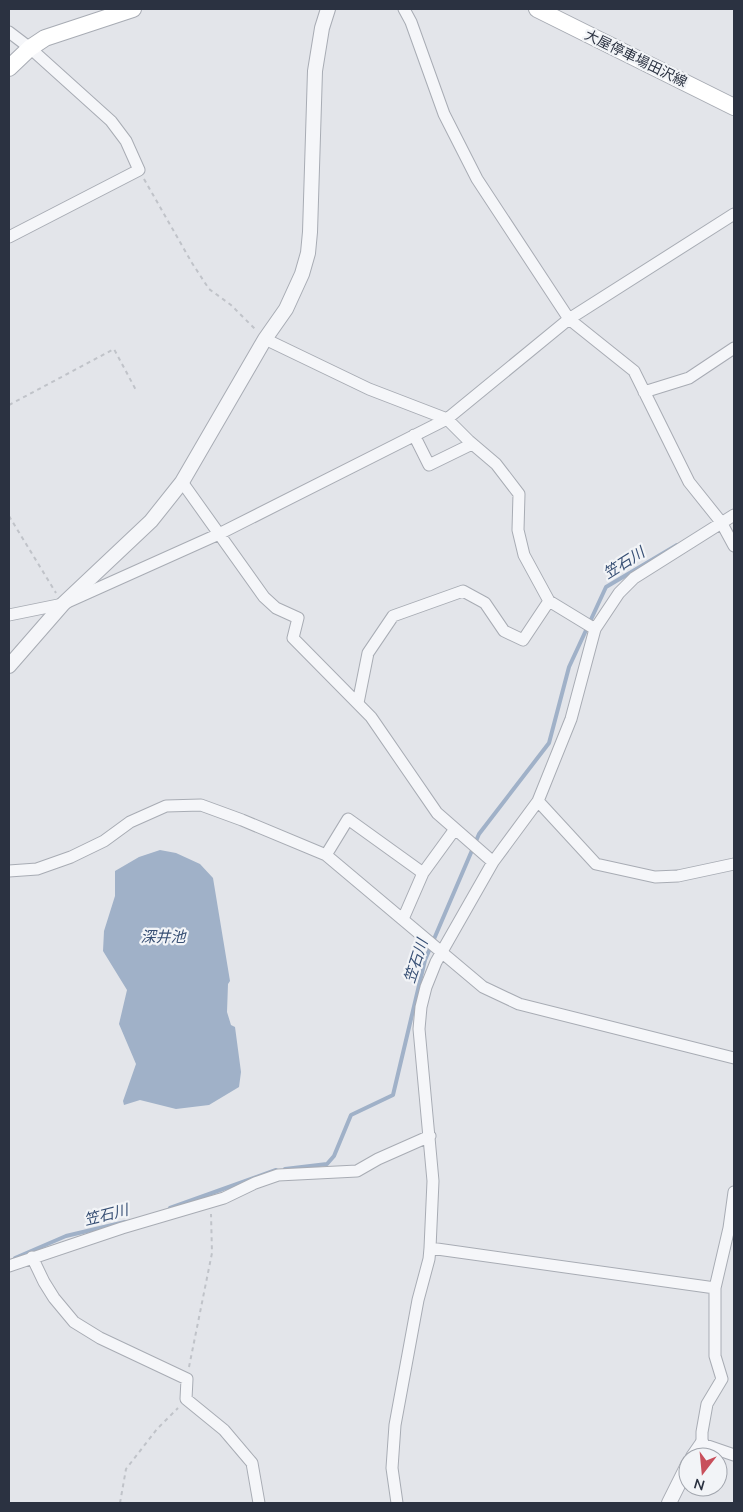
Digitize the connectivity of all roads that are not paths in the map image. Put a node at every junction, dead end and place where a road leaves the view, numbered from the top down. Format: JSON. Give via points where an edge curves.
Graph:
{"nodes":[{"id":1,"x":133,"y":9,"type":"edge"},
{"id":2,"x":328,"y":9,"type":"edge"},
{"id":3,"x":404,"y":9,"type":"edge"},
{"id":4,"x":537,"y":9,"type":"edge"},
{"id":5,"x":9,"y":32,"type":"edge"},
{"id":6,"x":30,"y":48,"type":"junction"},
{"id":7,"x":9,"y":68,"type":"edge"},
{"id":8,"x":734,"y":107,"type":"edge"},
{"id":9,"x":734,"y":214,"type":"edge"},
{"id":10,"x":9,"y":237,"type":"edge"},
{"id":11,"x":569,"y":319,"type":"junction"},
{"id":12,"x":265,"y":339,"type":"junction"},
{"id":13,"x":734,"y":348,"type":"edge"},
{"id":14,"x":644,"y":392,"type":"junction"},
{"id":15,"x":446,"y":419,"type":"junction"},
{"id":16,"x":414,"y":435,"type":"junction"},
{"id":17,"x":472,"y":444,"type":"junction"},
{"id":18,"x":182,"y":482,"type":"junction"},
{"id":19,"x":734,"y":514,"type":"edge"},
{"id":20,"x":722,"y":522,"type":"junction"},
{"id":21,"x":219,"y":534,"type":"junction"},
{"id":22,"x":734,"y":546,"type":"edge"},
{"id":23,"x":549,"y":600,"type":"junction"},
{"id":24,"x":63,"y":604,"type":"junction"},
{"id":25,"x":9,"y":615,"type":"edge"},
{"id":26,"x":595,"y":629,"type":"junction"},
{"id":27,"x":9,"y":666,"type":"edge"},
{"id":28,"x":358,"y":702,"type":"junction"},
{"id":29,"x":538,"y":801,"type":"junction"},
{"id":30,"x":455,"y":829,"type":"junction"},
{"id":31,"x":326,"y":855,"type":"junction"},
{"id":32,"x":493,"y":862,"type":"junction"},
{"id":33,"x":734,"y":864,"type":"edge"},
{"id":34,"x":9,"y":871,"type":"edge"},
{"id":35,"x":423,"y":873,"type":"junction"},
{"id":36,"x":403,"y":918,"type":"junction"},
{"id":37,"x":442,"y":951,"type":"junction"},
{"id":38,"x":734,"y":1058,"type":"edge"},
{"id":39,"x":430,"y":1136,"type":"junction"},
{"id":40,"x":734,"y":1192,"type":"edge"},
{"id":41,"x":430,"y":1248,"type":"junction"},
{"id":42,"x":32,"y":1258,"type":"junction"},
{"id":43,"x":9,"y":1266,"type":"edge"},
{"id":44,"x":715,"y":1288,"type":"junction"},
{"id":45,"x":702,"y":1444,"type":"junction"},
{"id":46,"x":700,"y":1447,"type":"edge"},
{"id":47,"x":734,"y":1454,"type":"edge"},
{"id":48,"x":678,"y":1485,"type":"edge"},
{"id":49,"x":259,"y":1503,"type":"edge"},
{"id":50,"x":397,"y":1503,"type":"edge"},
{"id":51,"x":669,"y":1503,"type":"edge"}],
"edges":[{"from":1,"to":6,"type":"main road","via":[[45,38]]},
{"from":2,"to":12,"type":"street","via":[[315,71],[308,253],[286,309]]},
{"from":3,"to":11,"type":"street","via":[[444,114],[477,178]]},
{"from":4,"to":8,"type":"main road","name":"大屋停車場田沢線"},
{"from":5,"to":6,"type":"street"},
{"from":6,"to":7,"type":"main road"},
{"from":6,"to":10,"type":"street","via":[[111,121],[126,141],[139,170]]},
{"from":9,"to":11,"type":"street"},
{"from":11,"to":14,"type":"street","via":[[634,371]]},
{"from":11,"to":15,"type":"street"},
{"from":12,"to":15,"type":"street","via":[[369,389]]},
{"from":12,"to":18,"type":"street"},
{"from":13,"to":14,"type":"street","via":[[689,378]]},
{"from":14,"to":20,"type":"street","via":[[688,482]]},
{"from":15,"to":16,"type":"street"},
{"from":15,"to":17,"type":"street"},
{"from":16,"to":17,"type":"street","via":[[429,465]]},
{"from":16,"to":21,"type":"street"},
{"from":17,"to":23,"type":"street","via":[[496,464],[519,494],[518,530],[524,555]]},
{"from":18,"to":21,"type":"street"},
{"from":18,"to":24,"type":"street","via":[[151,521]]},
{"from":19,"to":20,"type":"street"},
{"from":20,"to":22,"type":"street"},
{"from":20,"to":26,"type":"street","via":[[634,578],[619,593]]},
{"from":21,"to":24,"type":"street"},
{"from":21,"to":28,"type":"street","via":[[264,597],[276,608],[298,618],[294,638]]},
{"from":23,"to":26,"type":"street"},
{"from":23,"to":28,"type":"street","via":[[523,640],[504,631],[485,603],[463,590],[393,616],[368,653]]},
{"from":24,"to":25,"type":"street"},
{"from":24,"to":27,"type":"street"},
{"from":26,"to":29,"type":"street","via":[[571,719]]},
{"from":28,"to":30,"type":"street","via":[[437,813]]},
{"from":29,"to":32,"type":"street"},
{"from":29,"to":33,"type":"street","via":[[596,864],[655,878]]},
{"from":30,"to":32,"type":"street"},
{"from":30,"to":35,"type":"street"},
{"from":31,"to":34,"type":"street","via":[[201,805],[166,806],[130,822],[71,857],[37,869]]},
{"from":31,"to":35,"type":"street","via":[[348,819]]},
{"from":31,"to":36,"type":"street"},
{"from":32,"to":37,"type":"street"},
{"from":35,"to":36,"type":"street"},
{"from":36,"to":37,"type":"street"},
{"from":37,"to":38,"type":"street","via":[[483,987],[519,1004]]},
{"from":37,"to":39,"type":"street","via":[[426,987],[419,1029]]},
{"from":39,"to":41,"type":"street","via":[[433,1181]]},
{"from":39,"to":42,"type":"street","via":[[357,1172],[278,1175],[224,1198]]},
{"from":40,"to":44,"type":"street"},
{"from":41,"to":44,"type":"street"},
{"from":41,"to":50,"type":"street","via":[[395,1425],[392,1468]]},
{"from":42,"to":43,"type":"street"},
{"from":42,"to":49,"type":"street","via":[[54,1298],[74,1322],[100,1338],[187,1379],[186,1399],[224,1430],[252,1463]]},
{"from":44,"to":45,"type":"street","via":[[716,1356],[722,1379],[707,1404]]},
{"from":45,"to":46,"type":"street"},
{"from":45,"to":47,"type":"street"},
{"from":48,"to":51,"type":"street"}]}
